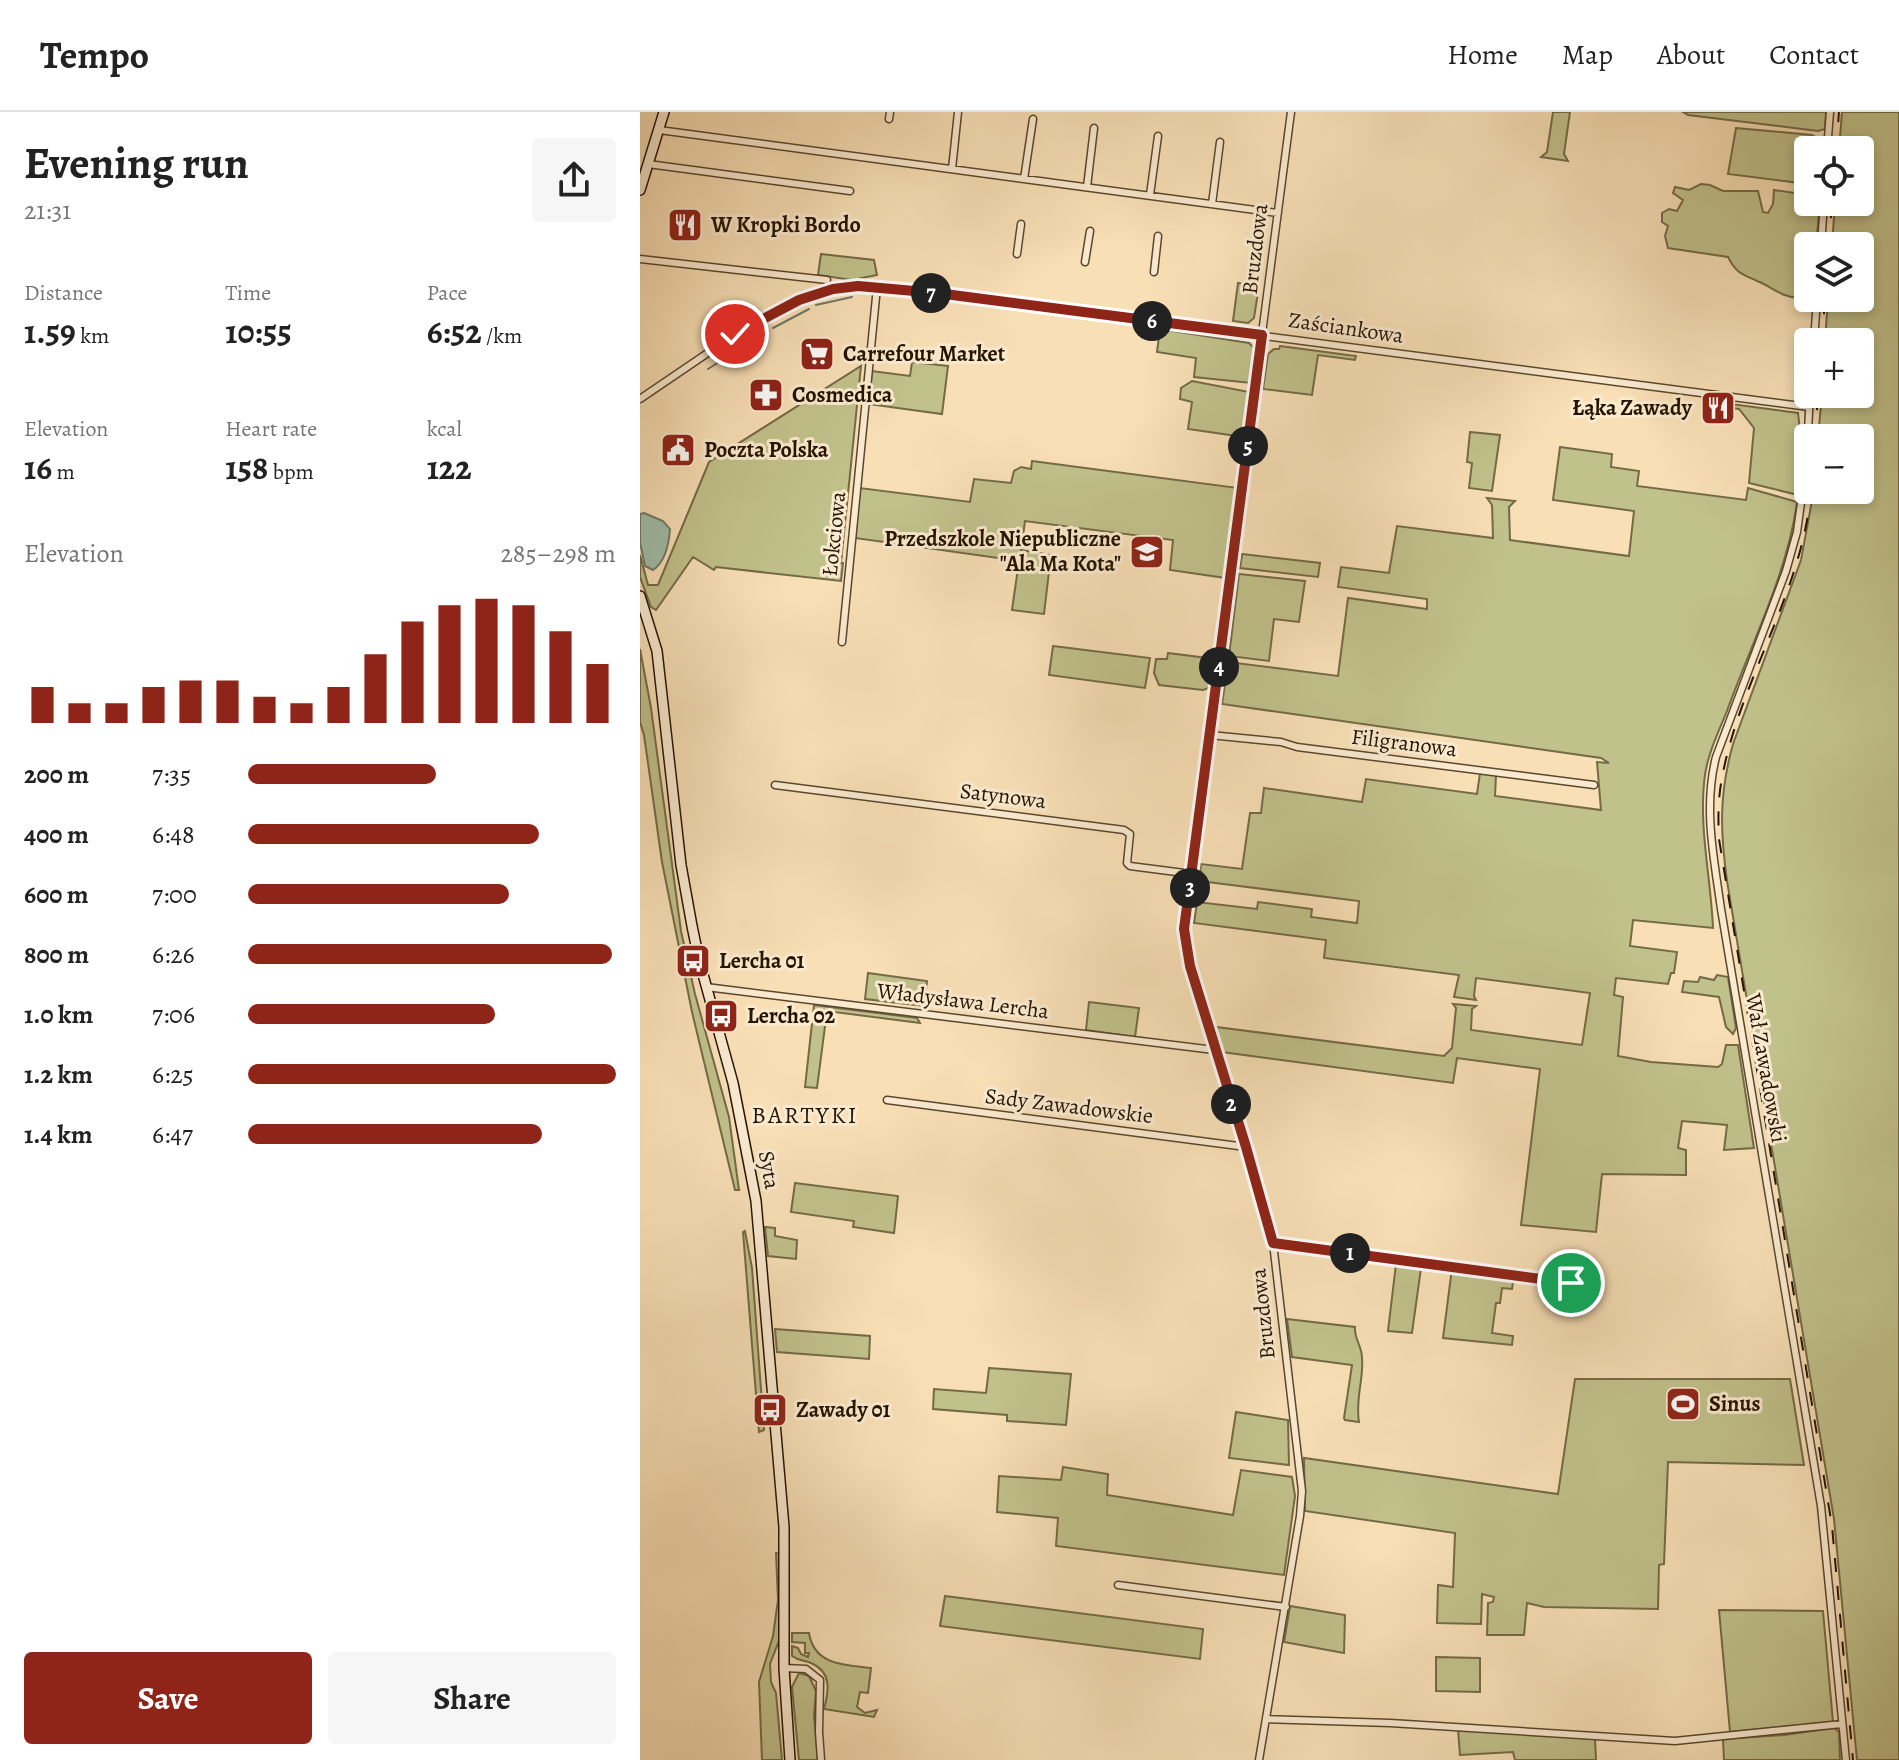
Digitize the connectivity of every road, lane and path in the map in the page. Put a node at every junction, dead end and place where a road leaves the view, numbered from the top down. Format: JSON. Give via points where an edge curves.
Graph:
{"nodes":[{"id":1,"x":664,"y":112,"type":"edge"},
{"id":2,"x":958,"y":112,"type":"edge"},
{"id":3,"x":1291,"y":112,"type":"edge"},
{"id":4,"x":1830,"y":112,"type":"edge"},
{"id":5,"x":1033,"y":119,"type":"dead end"},
{"id":6,"x":1094,"y":128,"type":"dead end"},
{"id":7,"x":659,"y":130,"type":"junction"},
{"id":8,"x":1158,"y":136,"type":"dead end"},
{"id":9,"x":1828,"y":136,"type":"edge"},
{"id":10,"x":1220,"y":142,"type":"dead end"},
{"id":11,"x":648,"y":164,"type":"junction"},
{"id":12,"x":952,"y":169,"type":"junction"},
{"id":13,"x":1024,"y":179,"type":"junction"},
{"id":14,"x":641,"y":184,"type":"edge"},
{"id":15,"x":1087,"y":187,"type":"junction"},
{"id":16,"x":850,"y":191,"type":"dead end"},
{"id":17,"x":1150,"y":195,"type":"junction"},
{"id":18,"x":1212,"y":204,"type":"junction"},
{"id":19,"x":1278,"y":213,"type":"junction"},
{"id":20,"x":1021,"y":224,"type":"dead end"},
{"id":21,"x":1090,"y":231,"type":"dead end"},
{"id":22,"x":1158,"y":236,"type":"dead end"},
{"id":23,"x":1017,"y":254,"type":"dead end"},
{"id":24,"x":640,"y":259,"type":"edge"},
{"id":25,"x":1085,"y":262,"type":"dead end"},
{"id":26,"x":1154,"y":272,"type":"dead end"},
{"id":27,"x":827,"y":280,"type":"dead end"},
{"id":28,"x":877,"y":287,"type":"junction"},
{"id":29,"x":1262,"y":335,"type":"junction"},
{"id":30,"x":640,"y":399,"type":"edge"},
{"id":31,"x":1794,"y":405,"type":"edge"},
{"id":32,"x":1809,"y":408,"type":"edge"},
{"id":33,"x":640,"y":596,"type":"edge"},
{"id":34,"x":842,"y":642,"type":"dead end"},
{"id":35,"x":1210,"y":735,"type":"junction"},
{"id":36,"x":775,"y":785,"type":"dead end"},
{"id":37,"x":1594,"y":785,"type":"dead end"},
{"id":38,"x":1192,"y":874,"type":"junction"},
{"id":39,"x":706,"y":987,"type":"junction"},
{"id":40,"x":1214,"y":1050,"type":"junction"},
{"id":41,"x":887,"y":1100,"type":"dead end"},
{"id":42,"x":1246,"y":1147,"type":"junction"},
{"id":43,"x":1273,"y":1243,"type":"junction"},
{"id":44,"x":1571,"y":1283,"type":"dead end"},
{"id":45,"x":1118,"y":1585,"type":"dead end"},
{"id":46,"x":1286,"y":1607,"type":"junction"},
{"id":47,"x":784,"y":1668,"type":"junction"},
{"id":48,"x":1266,"y":1719,"type":"junction"},
{"id":49,"x":1842,"y":1724,"type":"junction"},
{"id":50,"x":790,"y":1760,"type":"edge"},
{"id":51,"x":821,"y":1760,"type":"edge"},
{"id":52,"x":1259,"y":1760,"type":"edge"},
{"id":53,"x":1846,"y":1760,"type":"edge"}],
"edges":[{"from":1,"to":7,"type":"street"},
{"from":2,"to":12,"type":"street"},
{"from":3,"to":19,"type":"street","name":"Bruzdowa"},
{"from":4,"to":9,"type":"street"},
{"from":5,"to":13,"type":"street"},
{"from":6,"to":15,"type":"street"},
{"from":7,"to":11,"type":"street"},
{"from":7,"to":12,"type":"street"},
{"from":8,"to":17,"type":"street"},
{"from":10,"to":18,"type":"street"},
{"from":11,"to":14,"type":"street"},
{"from":11,"to":16,"type":"street"},
{"from":12,"to":13,"type":"street"},
{"from":13,"to":15,"type":"street"},
{"from":15,"to":17,"type":"street"},
{"from":17,"to":18,"type":"street"},
{"from":18,"to":19,"type":"street"},
{"from":19,"to":29,"type":"street","name":"Bruzdowa"},
{"from":20,"to":23,"type":"street"},
{"from":21,"to":25,"type":"street"},
{"from":22,"to":26,"type":"street"},
{"from":24,"to":27,"type":"street"},
{"from":28,"to":29,"type":"street","name":"Zaściankowa"},
{"from":28,"to":30,"type":"street","name":"Zaściankowa","via":[[838,288],[799,300]]},
{"from":28,"to":34,"type":"street","name":"Łokciowa"},
{"from":29,"to":31,"type":"street","name":"Zaściankowa"},
{"from":29,"to":35,"type":"street","name":"Bruzdowa"},
{"from":32,"to":49,"type":"street","name":"Wał Zawadowski","via":[[1797,532],[1716,757],[1709,814],[1821,1506]]},
{"from":33,"to":39,"type":"street","name":"Syta","via":[[657,651],[681,865]]},
{"from":35,"to":37,"type":"street","name":"Filigranowa"},
{"from":35,"to":38,"type":"street","name":"Bruzdowa"},
{"from":36,"to":38,"type":"street","name":"Satynowa","via":[[1124,830],[1130,834],[1130,866]]},
{"from":38,"to":40,"type":"street","name":"Bruzdowa","via":[[1184,939]]},
{"from":39,"to":40,"type":"street","name":"Władysława Lercha"},
{"from":39,"to":47,"type":"street","name":"Syta","via":[[733,1083],[756,1201],[784,1527]]},
{"from":40,"to":42,"type":"street","name":"Bruzdowa"},
{"from":41,"to":42,"type":"street","name":"Sady Zawadowskie"},
{"from":42,"to":43,"type":"street","name":"Bruzdowa"},
{"from":43,"to":44,"type":"street"},
{"from":43,"to":46,"type":"street","name":"Bruzdowa","via":[[1302,1491]]},
{"from":45,"to":46,"type":"street"},
{"from":46,"to":48,"type":"street","name":"Bruzdowa"},
{"from":47,"to":50,"type":"street","name":"Syta"},
{"from":47,"to":51,"type":"street","via":[[806,1669],[820,1680]]},
{"from":48,"to":49,"type":"street","via":[[1675,1741]]},
{"from":48,"to":52,"type":"street","name":"Bruzdowa"},
{"from":49,"to":53,"type":"street","name":"Wał Zawadowski"}]}
